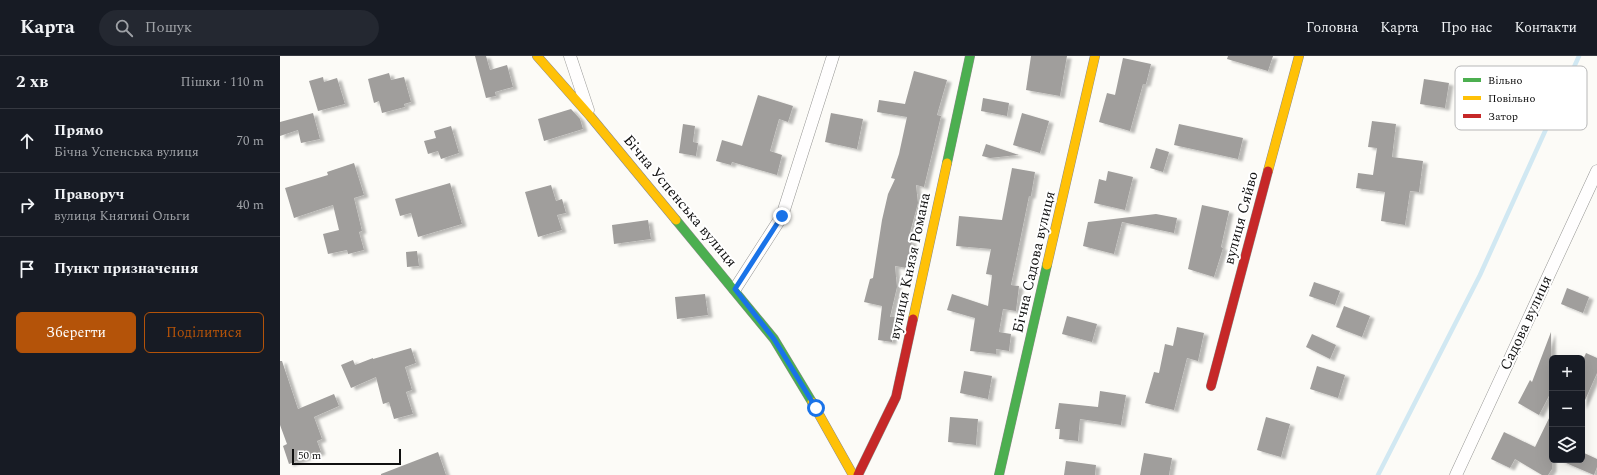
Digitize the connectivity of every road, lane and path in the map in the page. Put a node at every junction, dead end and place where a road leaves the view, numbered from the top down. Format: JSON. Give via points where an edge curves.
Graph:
{"nodes":[{"id":1,"x":537,"y":56,"type":"edge"},
{"id":2,"x":570,"y":56,"type":"edge"},
{"id":3,"x":833,"y":56,"type":"edge"},
{"id":4,"x":970,"y":56,"type":"edge"},
{"id":5,"x":1095,"y":56,"type":"edge"},
{"id":6,"x":1299,"y":56,"type":"edge"},
{"id":7,"x":590,"y":116,"type":"junction"},
{"id":8,"x":1597,"y":171,"type":"edge"},
{"id":9,"x":735,"y":289,"type":"junction"},
{"id":10,"x":1211,"y":386,"type":"dead end"},
{"id":11,"x":853,"y":475,"type":"edge"},
{"id":12,"x":858,"y":475,"type":"edge"},
{"id":13,"x":999,"y":475,"type":"edge"},
{"id":14,"x":1456,"y":475,"type":"edge"}],
"edges":[{"from":1,"to":7,"type":"street","name":"Бічна Успенська вулиця"},
{"from":2,"to":7,"type":"street"},
{"from":3,"to":9,"type":"street","via":[[782,216]]},
{"from":4,"to":12,"type":"street","name":"вулиця Князя Романа","via":[[896,397]]},
{"from":5,"to":13,"type":"street","name":"Бічна Садова вулиця"},
{"from":6,"to":10,"type":"street","name":"вулиця Сяйво"},
{"from":7,"to":9,"type":"street","name":"Бічна Успенська вулиця"},
{"from":8,"to":14,"type":"street","name":"Садова вулиця"},
{"from":9,"to":11,"type":"street","name":"Бічна Успенська вулиця","via":[[774,339]]}]}
